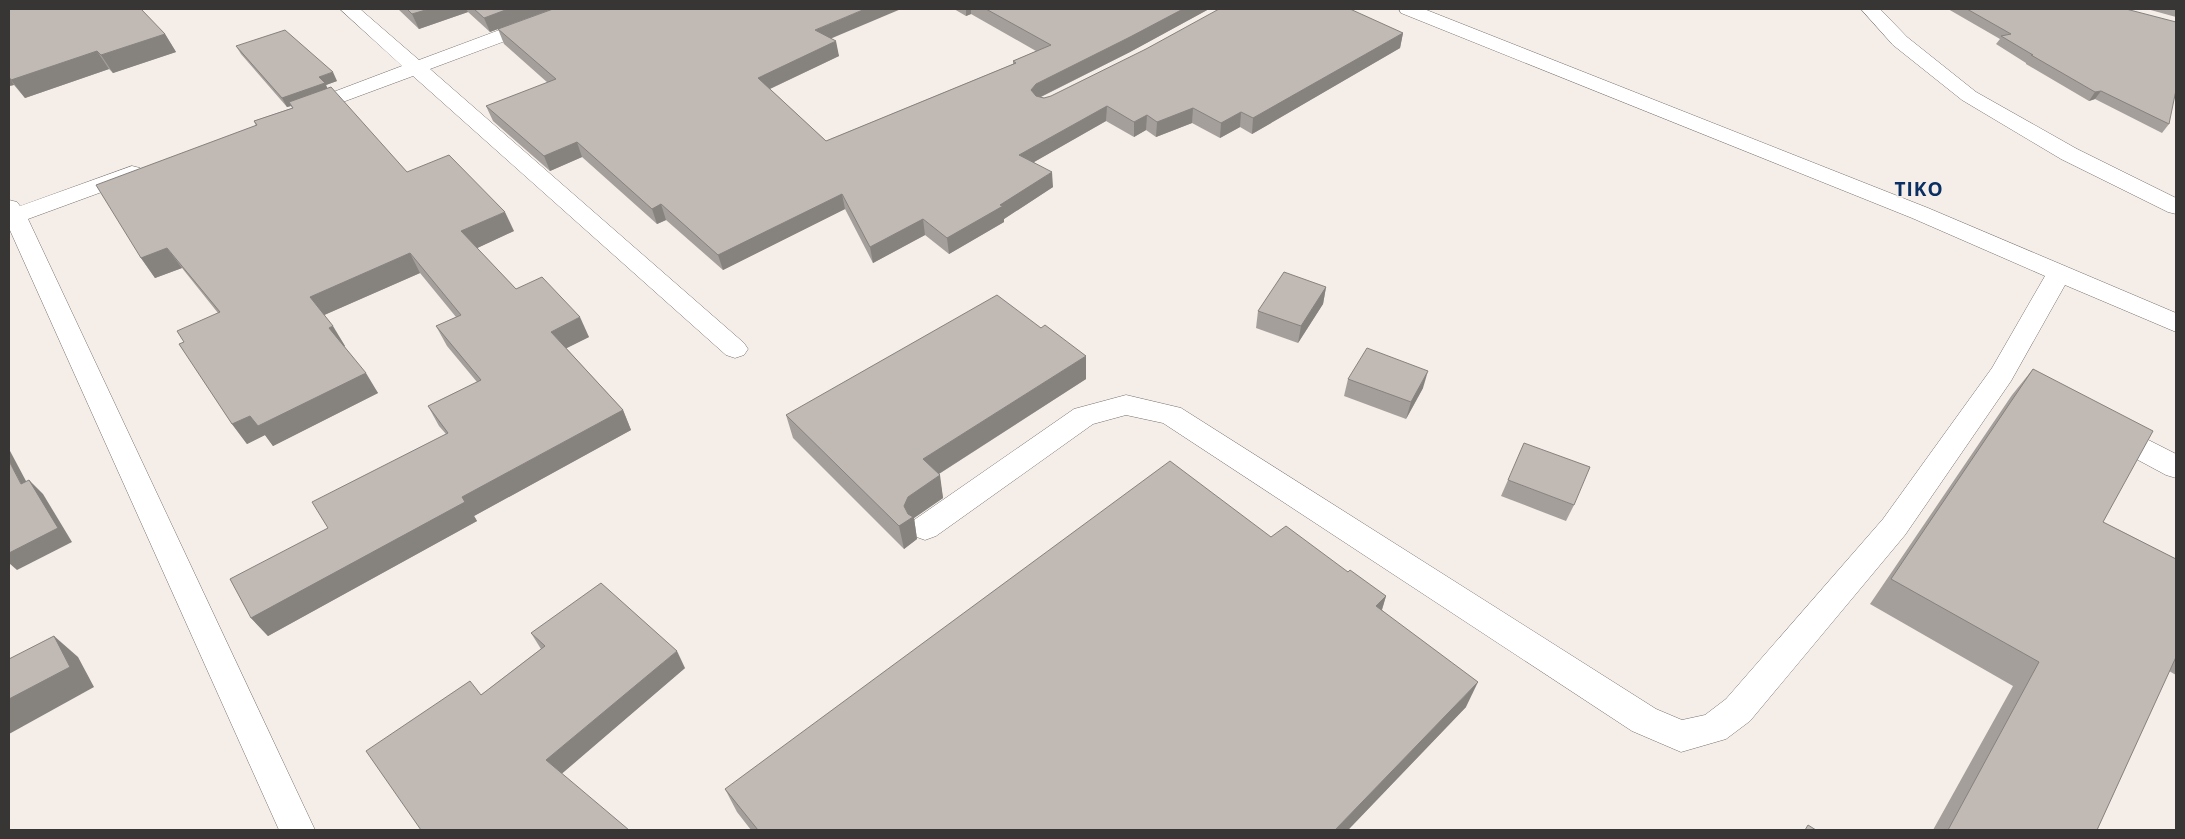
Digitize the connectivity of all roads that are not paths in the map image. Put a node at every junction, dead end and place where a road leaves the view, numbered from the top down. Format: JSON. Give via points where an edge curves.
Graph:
{"nodes":[{"id":1,"x":349,"y":9,"type":"edge"},
{"id":2,"x":573,"y":9,"type":"edge"},
{"id":3,"x":1408,"y":9,"type":"edge"},
{"id":4,"x":1870,"y":9,"type":"edge"},
{"id":5,"x":416,"y":69,"type":"junction"},
{"id":6,"x":286,"y":117,"type":"edge"},
{"id":7,"x":155,"y":164,"type":"edge"},
{"id":8,"x":2176,"y":207,"type":"edge"},
{"id":9,"x":11,"y":213,"type":"edge"},
{"id":10,"x":2060,"y":272,"type":"junction"},
{"id":11,"x":2176,"y":323,"type":"edge"},
{"id":12,"x":735,"y":349,"type":"dead end"},
{"id":13,"x":2089,"y":421,"type":"edge"},
{"id":14,"x":2176,"y":467,"type":"edge"},
{"id":15,"x":925,"y":528,"type":"dead end"},
{"id":16,"x":297,"y":830,"type":"edge"}],
"edges":[{"from":1,"to":5,"type":"street"},
{"from":2,"to":5,"type":"street"},
{"from":3,"to":10,"type":"street"},
{"from":4,"to":8,"type":"street","via":[[1900,41],[1969,96],[2069,154]]},
{"from":5,"to":6,"type":"street"},
{"from":5,"to":12,"type":"street"},
{"from":7,"to":9,"type":"street"},
{"from":9,"to":16,"type":"street"},
{"from":10,"to":11,"type":"street"},
{"from":10,"to":15,"type":"street","via":[[2011,379],[1894,527],[1738,710],[1714,728],[1681,736],[1644,720],[1171,415],[1126,405],[1084,416]]},
{"from":13,"to":14,"type":"street"}]}
